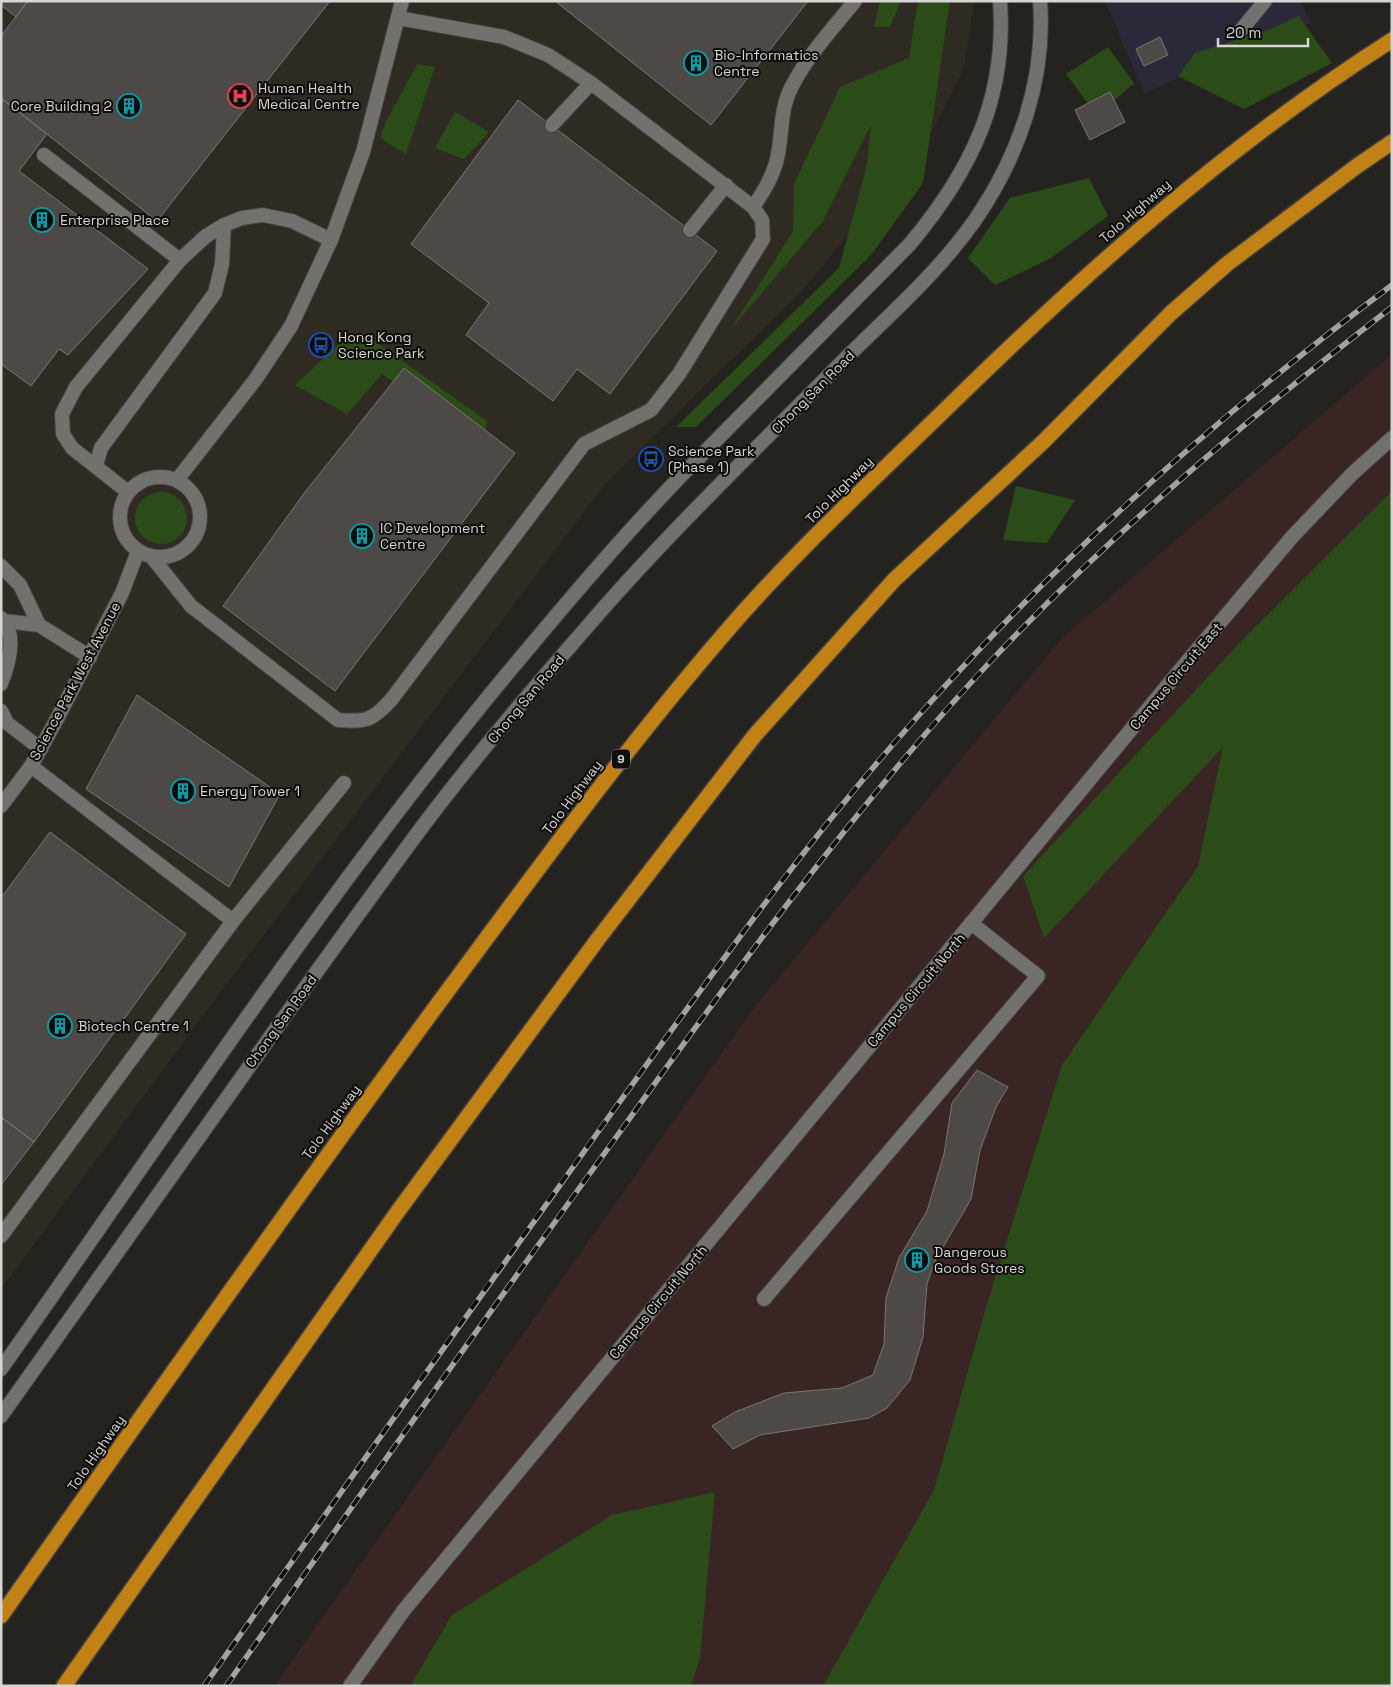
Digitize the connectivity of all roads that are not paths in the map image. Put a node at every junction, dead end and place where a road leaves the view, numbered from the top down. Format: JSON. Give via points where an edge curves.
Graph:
{"nodes":[{"id":1,"x":402,"y":1,"type":"edge"},
{"id":2,"x":855,"y":1,"type":"edge"},
{"id":3,"x":1000,"y":1,"type":"edge"},
{"id":4,"x":1040,"y":1,"type":"edge"},
{"id":5,"x":1265,"y":1,"type":"edge"},
{"id":6,"x":398,"y":18,"type":"junction"},
{"id":7,"x":1242,"y":29,"type":"dead end"},
{"id":8,"x":1392,"y":40,"type":"edge"},
{"id":9,"x":591,"y":83,"type":"junction"},
{"id":10,"x":552,"y":125,"type":"dead end"},
{"id":11,"x":1392,"y":142,"type":"edge"},
{"id":12,"x":44,"y":155,"type":"dead end"},
{"id":13,"x":726,"y":185,"type":"junction"},
{"id":14,"x":753,"y":207,"type":"junction"},
{"id":15,"x":224,"y":225,"type":"junction"},
{"id":16,"x":690,"y":230,"type":"dead end"},
{"id":17,"x":330,"y":240,"type":"junction"},
{"id":18,"x":180,"y":260,"type":"junction"},
{"id":19,"x":1392,"y":438,"type":"edge"},
{"id":20,"x":96,"y":466,"type":"junction"},
{"id":21,"x":177,"y":480,"type":"junction"},
{"id":22,"x":128,"y":492,"type":"junction"},
{"id":23,"x":145,"y":553,"type":"junction"},
{"id":24,"x":1,"y":566,"type":"edge"},
{"id":25,"x":3,"y":620,"type":"edge"},
{"id":26,"x":39,"y":625,"type":"junction"},
{"id":27,"x":90,"y":657,"type":"junction"},
{"id":28,"x":1,"y":684,"type":"edge"},
{"id":29,"x":1,"y":712,"type":"edge"},
{"id":30,"x":41,"y":749,"type":"junction"},
{"id":31,"x":31,"y":766,"type":"junction"},
{"id":32,"x":344,"y":782,"type":"dead end"},
{"id":33,"x":1,"y":806,"type":"edge"},
{"id":34,"x":233,"y":922,"type":"junction"},
{"id":35,"x":971,"y":923,"type":"junction"},
{"id":36,"x":1,"y":1236,"type":"edge"},
{"id":37,"x":764,"y":1298,"type":"dead end"},
{"id":38,"x":1,"y":1369,"type":"edge"},
{"id":39,"x":1,"y":1416,"type":"edge"},
{"id":40,"x":1,"y":1616,"type":"edge"},
{"id":41,"x":64,"y":1686,"type":"edge"},
{"id":42,"x":350,"y":1686,"type":"edge"}],
"edges":[{"from":1,"to":6,"type":"main road"},
{"from":2,"to":14,"type":"main road","via":[[818,47],[791,88],[781,120],[776,162],[766,188]]},
{"from":3,"to":38,"type":"main road","name":"Chong San Road","via":[[1001,48],[993,97],[972,151],[929,222],[676,481],[505,676],[395,816],[290,958]]},
{"from":4,"to":39,"type":"main road","name":"Chong San Road","via":[[1038,69],[1026,118],[1005,167],[976,218],[941,262],[649,558],[519,706],[422,827]]},
{"from":5,"to":7,"type":"main road"},
{"from":6,"to":9,"type":"main road","via":[[504,37],[548,55]]},
{"from":6,"to":17,"type":"main road","via":[[363,152]]},
{"from":8,"to":40,"type":"highway","name":"Tolo Highway","number":"9","via":[[1287,112],[1188,186],[1067,292],[866,485],[722,636],[614,767],[327,1154]]},
{"from":9,"to":10,"type":"main road"},
{"from":9,"to":13,"type":"main road"},
{"from":11,"to":41,"type":"highway","via":[[1227,264],[1171,313],[1043,442],[894,580],[755,736],[598,938],[396,1214]]},
{"from":12,"to":18,"type":"main road"},
{"from":13,"to":14,"type":"main road"},
{"from":13,"to":16,"type":"main road"},
{"from":14,"to":23,"type":"main road","via":[[762,220],[763,239],[679,374],[651,410],[584,444],[377,716],[359,721],[338,720],[191,606]]},
{"from":15,"to":17,"type":"main road","via":[[263,215],[292,221]]},
{"from":15,"to":18,"type":"main road","via":[[206,236]]},
{"from":15,"to":20,"type":"main road","via":[[222,264],[215,293],[101,448]]},
{"from":17,"to":21,"type":"main road","via":[[282,342]]},
{"from":18,"to":20,"type":"main road","via":[[76,387],[62,414],[63,434],[67,441]]},
{"from":19,"to":35,"type":"main road","name":"Campus Circuit East","via":[[1352,474],[1292,537]]},
{"from":20,"to":22,"type":"main road"},
{"from":21,"to":22,"type":"main road","via":[[151,477]]},
{"from":21,"to":23,"type":"main road","via":[[196,498],[200,511],[196,536],[176,554],[164,557]]},
{"from":22,"to":23,"type":"main road","via":[[122,504],[122,530],[128,542]]},
{"from":23,"to":27,"type":"main road","name":"Science Park West Avenue"},
{"from":24,"to":26,"type":"main road","via":[[20,584]]},
{"from":25,"to":26,"type":"main road"},
{"from":25,"to":28,"type":"main road","via":[[11,646]]},
{"from":26,"to":27,"type":"main road"},
{"from":27,"to":30,"type":"main road","name":"Science Park West Avenue"},
{"from":29,"to":30,"type":"main road","via":[[7,723]]},
{"from":30,"to":31,"type":"main road","name":"Science Park West Avenue"},
{"from":31,"to":33,"type":"main road","name":"Science Park West Avenue"},
{"from":31,"to":34,"type":"main road"},
{"from":32,"to":34,"type":"main road"},
{"from":34,"to":36,"type":"main road"},
{"from":35,"to":37,"type":"main road","via":[[1038,976]]},
{"from":35,"to":42,"type":"main road","name":"Campus Circuit North","via":[[404,1610]]}]}
